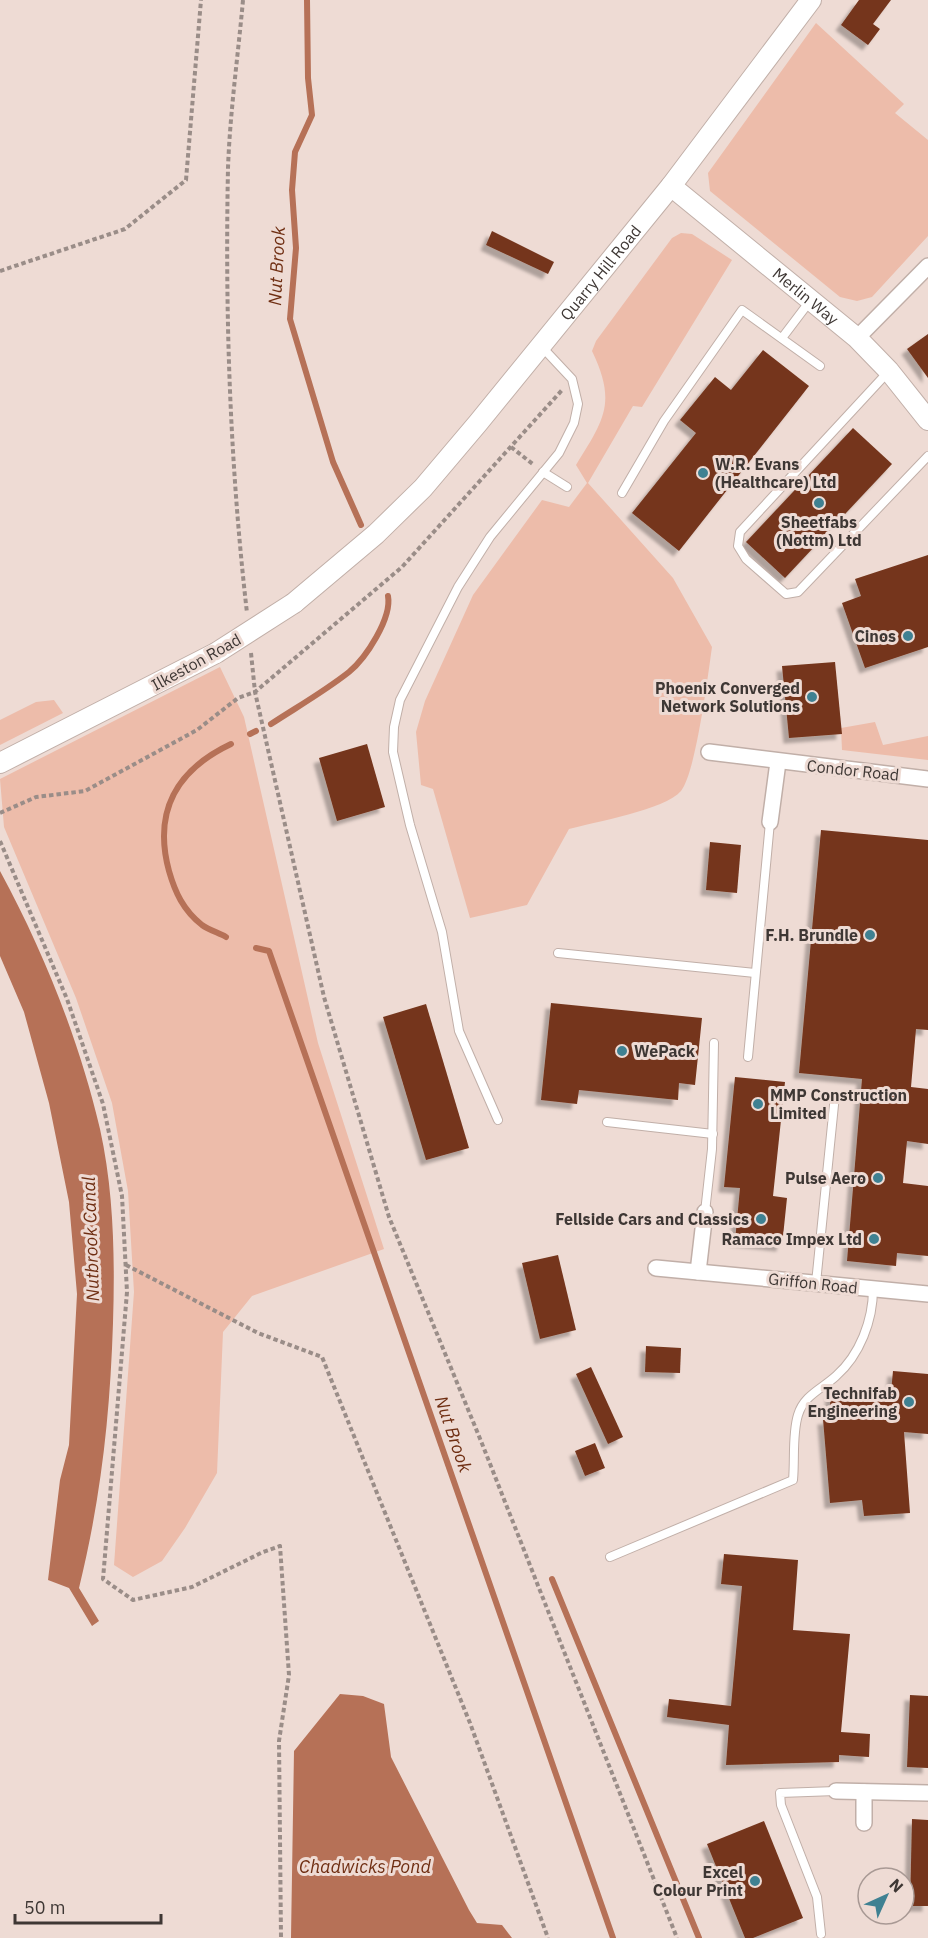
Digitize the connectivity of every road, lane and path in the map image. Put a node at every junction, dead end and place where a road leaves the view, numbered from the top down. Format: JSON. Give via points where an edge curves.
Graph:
{"nodes":[{"id":1,"x":201,"y":0,"type":"edge"},
{"id":2,"x":243,"y":0,"type":"edge"},
{"id":3,"x":811,"y":0,"type":"edge"},
{"id":4,"x":671,"y":186,"type":"junction"},
{"id":5,"x":928,"y":266,"type":"edge"},
{"id":6,"x":0,"y":271,"type":"edge"},
{"id":7,"x":810,"y":301,"type":"junction"},
{"id":8,"x":782,"y":338,"type":"junction"},
{"id":9,"x":857,"y":338,"type":"junction"},
{"id":10,"x":541,"y":346,"type":"junction"},
{"id":11,"x":820,"y":366,"type":"dead end"},
{"id":12,"x":889,"y":371,"type":"junction"},
{"id":13,"x":572,"y":379,"type":"junction"},
{"id":14,"x":928,"y":420,"type":"edge"},
{"id":15,"x":511,"y":447,"type":"junction"},
{"id":16,"x":928,"y":456,"type":"edge"},
{"id":17,"x":543,"y":472,"type":"junction"},
{"id":18,"x":567,"y":487,"type":"dead end"},
{"id":19,"x":622,"y":493,"type":"dead end"},
{"id":20,"x":376,"y":534,"type":"joint"},
{"id":21,"x":248,"y":623,"type":"dead end"},
{"id":22,"x":250,"y":646,"type":"dead end"},
{"id":23,"x":255,"y":692,"type":"junction"},
{"id":24,"x":709,"y":752,"type":"dead end"},
{"id":25,"x":777,"y":762,"type":"junction"},
{"id":26,"x":0,"y":763,"type":"edge"},
{"id":27,"x":928,"y":779,"type":"edge"},
{"id":28,"x":0,"y":813,"type":"edge"},
{"id":29,"x":770,"y":822,"type":"joint"},
{"id":30,"x":0,"y":841,"type":"edge"},
{"id":31,"x":558,"y":953,"type":"dead end"},
{"id":32,"x":755,"y":973,"type":"junction"},
{"id":33,"x":714,"y":1043,"type":"dead end"},
{"id":34,"x":748,"y":1057,"type":"dead end"},
{"id":35,"x":835,"y":1095,"type":"dead end"},
{"id":36,"x":498,"y":1120,"type":"dead end"},
{"id":37,"x":607,"y":1122,"type":"dead end"},
{"id":38,"x":713,"y":1134,"type":"junction"},
{"id":39,"x":705,"y":1212,"type":"joint"},
{"id":40,"x":125,"y":1264,"type":"junction"},
{"id":41,"x":656,"y":1268,"type":"dead end"},
{"id":42,"x":698,"y":1272,"type":"junction"},
{"id":43,"x":816,"y":1283,"type":"junction"},
{"id":44,"x":873,"y":1289,"type":"junction"},
{"id":45,"x":928,"y":1294,"type":"edge"},
{"id":46,"x":610,"y":1557,"type":"dead end"},
{"id":47,"x":836,"y":1791,"type":"joint"},
{"id":48,"x":864,"y":1792,"type":"junction"},
{"id":49,"x":928,"y":1793,"type":"edge"},
{"id":50,"x":864,"y":1823,"type":"dead end"},
{"id":51,"x":821,"y":1934,"type":"dead end"},
{"id":52,"x":281,"y":1938,"type":"edge"},
{"id":53,"x":548,"y":1938,"type":"edge"},
{"id":54,"x":677,"y":1938,"type":"edge"}],
"edges":[{"from":1,"to":6,"type":"path","via":[[186,180],[125,230]]},
{"from":2,"to":21,"type":"path","via":[[228,166],[228,318],[232,460]]},
{"from":3,"to":4,"type":"street","name":"Quarry Hill Road"},
{"from":4,"to":7,"type":"street","name":"Merlin Way"},
{"from":4,"to":10,"type":"street","name":"Quarry Hill Road"},
{"from":5,"to":9,"type":"street"},
{"from":7,"to":8,"type":"lane"},
{"from":7,"to":9,"type":"street","name":"Merlin Way"},
{"from":8,"to":11,"type":"lane"},
{"from":8,"to":19,"type":"lane","via":[[742,310],[664,421]]},
{"from":9,"to":12,"type":"street","name":"Merlin Way"},
{"from":10,"to":13,"type":"lane"},
{"from":10,"to":20,"type":"street","name":"Quarry Hill Road","via":[[423,488]]},
{"from":12,"to":14,"type":"street","name":"Merlin Way"},
{"from":12,"to":16,"type":"lane","via":[[740,531],[738,546],[746,559],[786,594],[798,592]]},
{"from":13,"to":15,"type":"path"},
{"from":13,"to":17,"type":"lane","via":[[578,404],[574,423]]},
{"from":15,"to":17,"type":"path"},
{"from":15,"to":23,"type":"path","via":[[402,567]]},
{"from":17,"to":18,"type":"lane"},
{"from":17,"to":36,"type":"lane","via":[[490,537],[458,587],[400,700],[394,727],[393,752],[442,932],[459,1031]]},
{"from":20,"to":26,"type":"street","name":"Ilkeston Road","bridge":true,"via":[[294,603],[216,653]]},
{"from":22,"to":23,"type":"path"},
{"from":23,"to":28,"type":"path","via":[[238,698],[197,730],[85,791],[36,797]]},
{"from":23,"to":54,"type":"path","via":[[324,997],[389,1217]]},
{"from":24,"to":25,"type":"street","name":"Condor Road"},
{"from":25,"to":27,"type":"street","name":"Condor Road"},
{"from":25,"to":29,"type":"street"},
{"from":29,"to":32,"type":"lane"},
{"from":30,"to":40,"type":"path","via":[[67,999],[103,1104],[122,1196]]},
{"from":31,"to":32,"type":"lane"},
{"from":32,"to":34,"type":"lane"},
{"from":33,"to":38,"type":"lane"},
{"from":35,"to":43,"type":"lane"},
{"from":37,"to":38,"type":"lane"},
{"from":38,"to":39,"type":"lane"},
{"from":39,"to":42,"type":"street"},
{"from":40,"to":52,"type":"path","via":[[127,1292],[103,1579],[133,1600],[192,1587],[280,1546],[289,1675],[279,1740]]},
{"from":40,"to":53,"type":"path","via":[[258,1333],[322,1357],[470,1723]]},
{"from":41,"to":42,"type":"street","name":"Griffon Road"},
{"from":42,"to":43,"type":"street","name":"Griffon Road"},
{"from":43,"to":44,"type":"street","name":"Griffon Road"},
{"from":44,"to":45,"type":"street","name":"Griffon Road"},
{"from":44,"to":46,"type":"lane","via":[[873,1305],[856,1353],[837,1376],[810,1395],[798,1415],[793,1480]]},
{"from":47,"to":48,"type":"street"},
{"from":47,"to":51,"type":"lane","via":[[780,1793],[818,1896]]},
{"from":48,"to":49,"type":"street"},
{"from":48,"to":50,"type":"street"}]}
